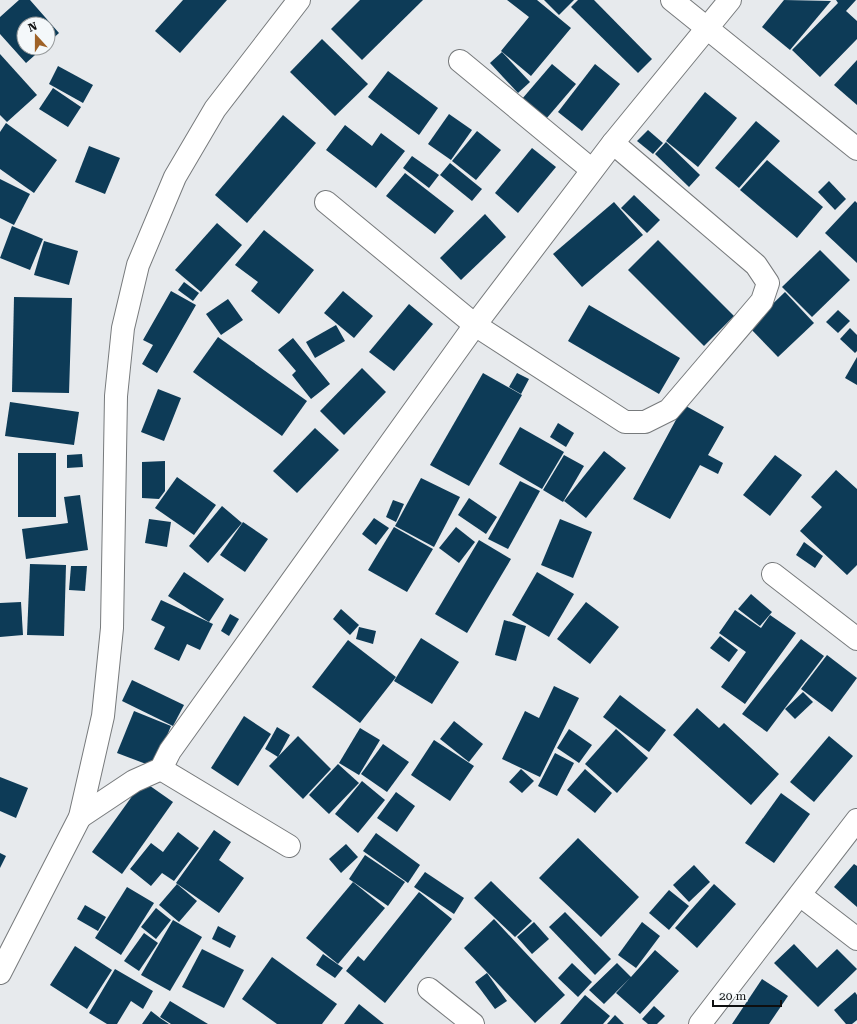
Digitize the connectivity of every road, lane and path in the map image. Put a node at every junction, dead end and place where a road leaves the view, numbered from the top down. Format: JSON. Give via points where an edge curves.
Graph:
{"nodes":[{"id":1,"x":299,"y":0,"type":"edge"},
{"id":2,"x":672,"y":0,"type":"edge"},
{"id":3,"x":730,"y":0,"type":"edge"},
{"id":4,"x":708,"y":28,"type":"junction"},
{"id":5,"x":460,"y":61,"type":"dead end"},
{"id":6,"x":613,"y":142,"type":"junction"},
{"id":7,"x":857,"y":149,"type":"edge"},
{"id":8,"x":592,"y":170,"type":"junction"},
{"id":9,"x":326,"y":202,"type":"dead end"},
{"id":10,"x":475,"y":325,"type":"junction"},
{"id":11,"x":773,"y":574,"type":"dead end"},
{"id":12,"x":857,"y":639,"type":"edge"},
{"id":13,"x":161,"y":769,"type":"junction"},
{"id":14,"x":80,"y":817,"type":"junction"},
{"id":15,"x":857,"y":820,"type":"edge"},
{"id":16,"x":289,"y":846,"type":"dead end"},
{"id":17,"x":800,"y":895,"type":"junction"},
{"id":18,"x":857,"y":939,"type":"edge"},
{"id":19,"x":0,"y":973,"type":"edge"},
{"id":20,"x":429,"y":989,"type":"dead end"},
{"id":21,"x":473,"y":1024,"type":"edge"},
{"id":22,"x":701,"y":1024,"type":"edge"}],
"edges":[{"from":1,"to":14,"type":"street","via":[[215,109],[175,177],[138,265],[123,328],[116,396],[112,628],[103,716]]},
{"from":2,"to":4,"type":"street"},
{"from":3,"to":4,"type":"street"},
{"from":4,"to":6,"type":"street"},
{"from":4,"to":7,"type":"street"},
{"from":5,"to":8,"type":"street"},
{"from":6,"to":8,"type":"street"},
{"from":6,"to":10,"type":"street","via":[[756,265],[768,282],[762,301],[668,410],[645,422],[625,422]]},
{"from":8,"to":10,"type":"street"},
{"from":9,"to":10,"type":"street"},
{"from":10,"to":13,"type":"street","via":[[170,751]]},
{"from":11,"to":12,"type":"street"},
{"from":13,"to":14,"type":"street","via":[[134,782]]},
{"from":13,"to":16,"type":"street"},
{"from":14,"to":19,"type":"street"},
{"from":15,"to":17,"type":"street"},
{"from":17,"to":18,"type":"street"},
{"from":17,"to":22,"type":"street"},
{"from":20,"to":21,"type":"street"}]}
